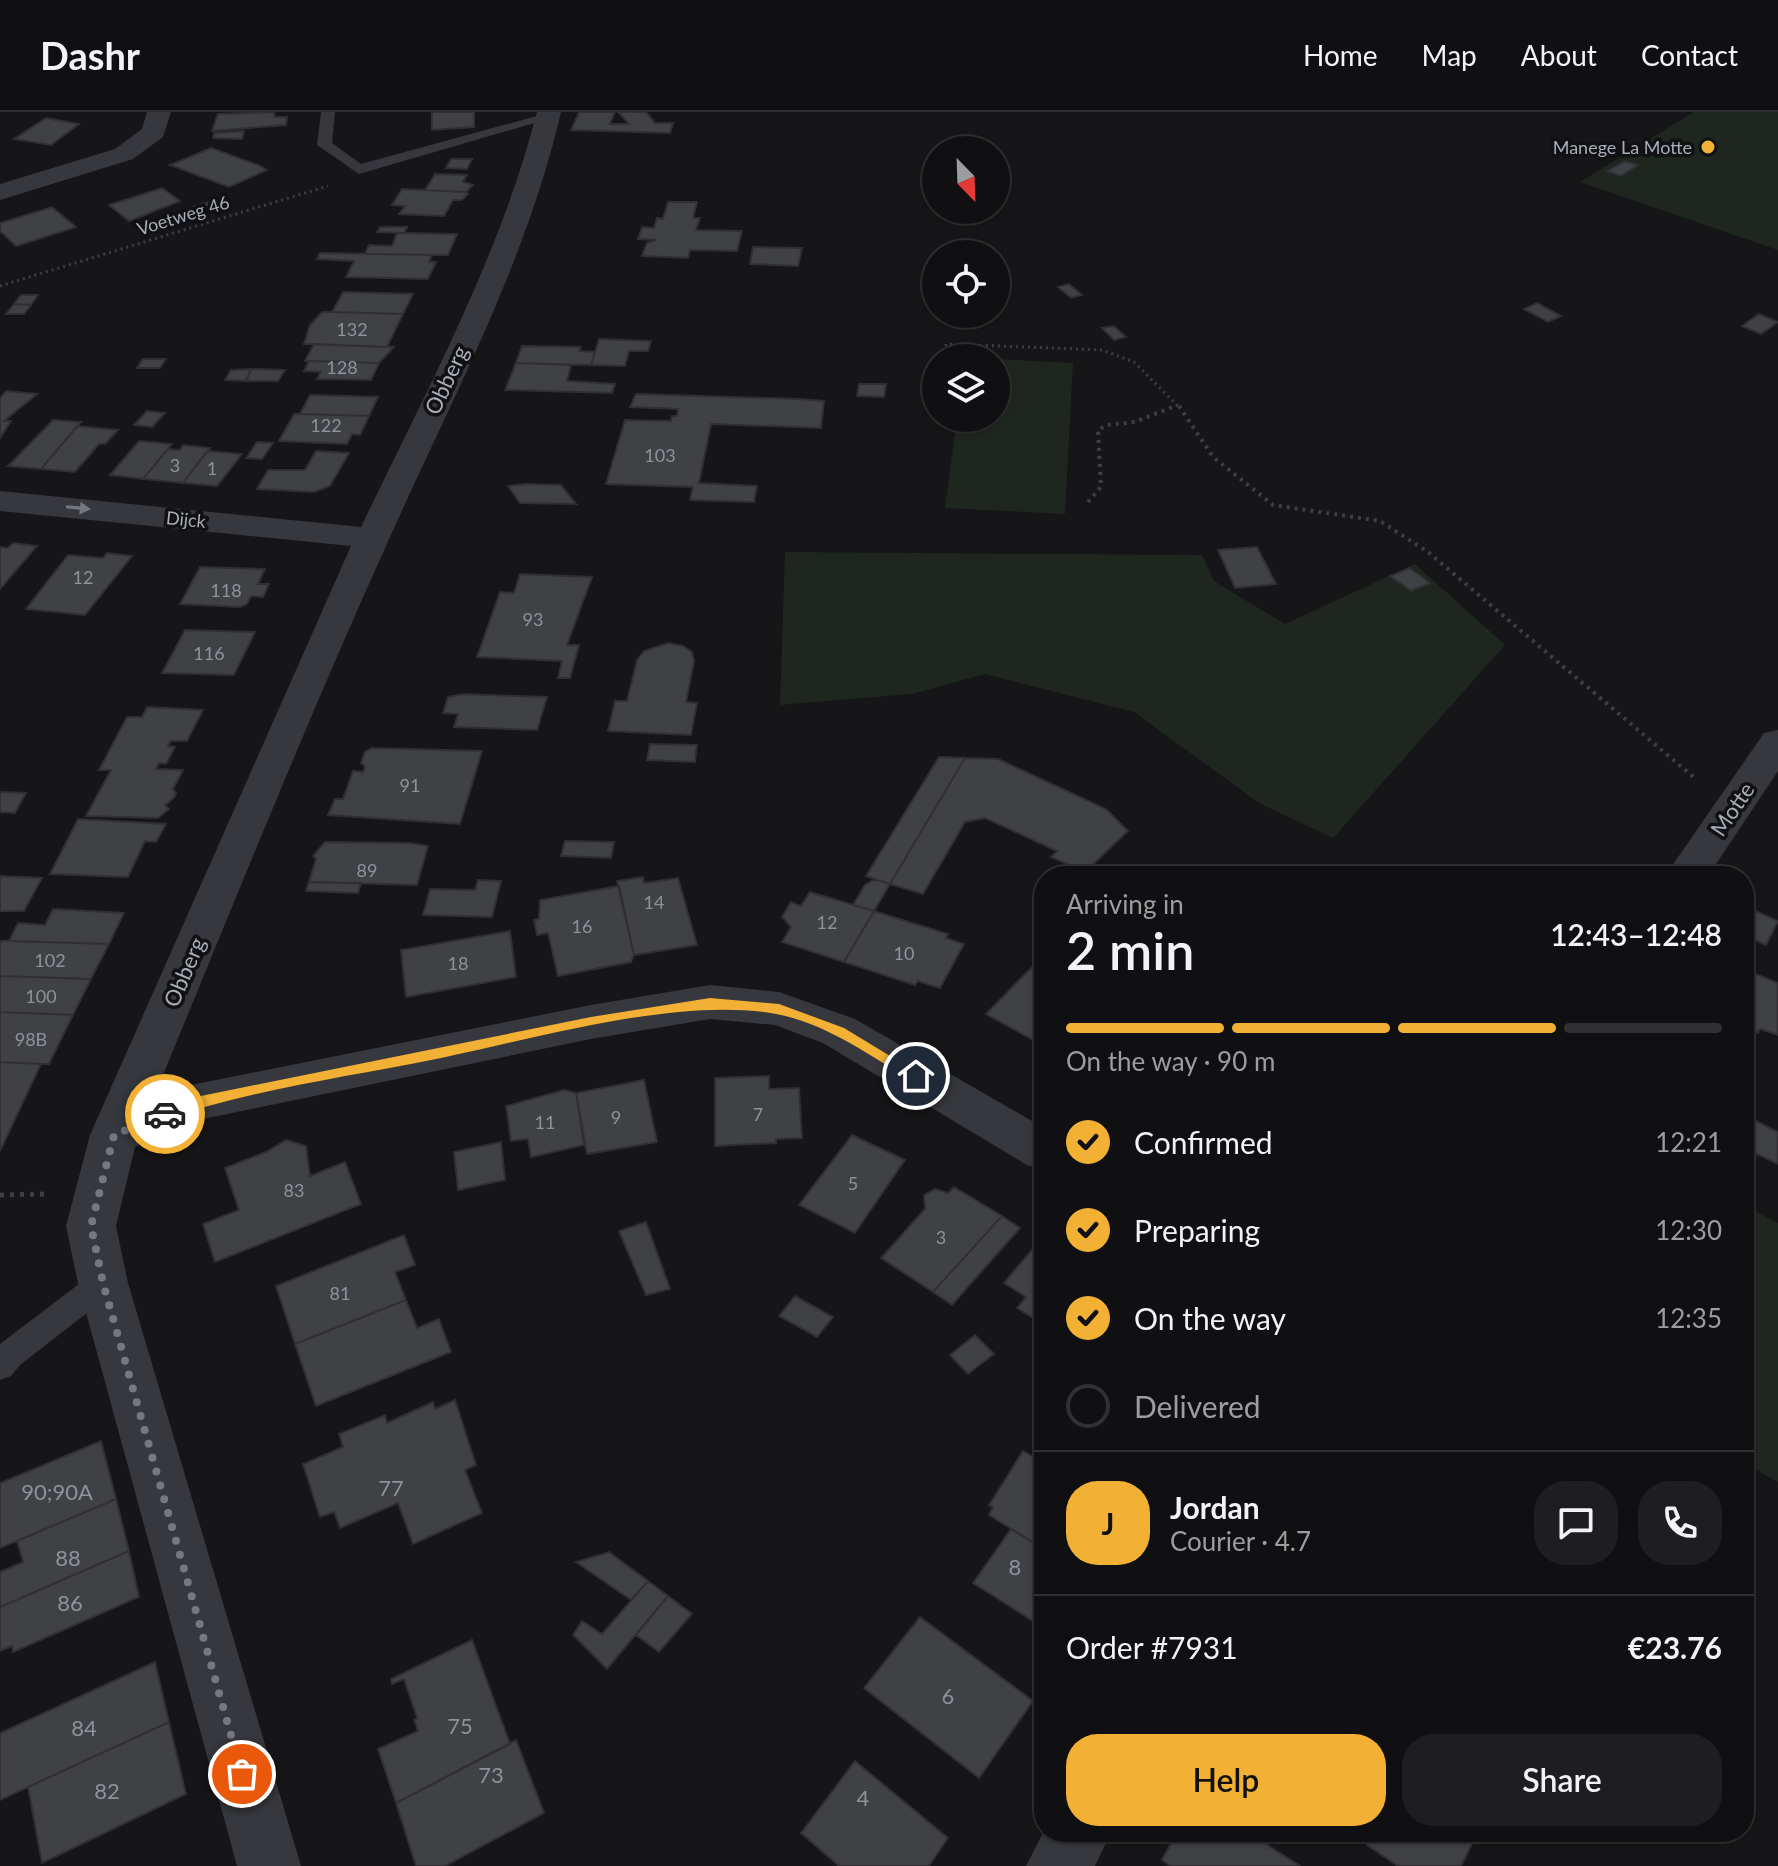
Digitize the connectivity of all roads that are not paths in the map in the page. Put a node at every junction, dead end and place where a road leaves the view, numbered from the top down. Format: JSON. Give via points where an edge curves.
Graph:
{"nodes":[{"id":1,"x":159,"y":112,"type":"edge"},
{"id":2,"x":328,"y":112,"type":"edge"},
{"id":3,"x":548,"y":114,"type":"edge"},
{"id":4,"x":0,"y":192,"type":"edge"},
{"id":5,"x":0,"y":501,"type":"edge"},
{"id":6,"x":372,"y":538,"type":"junction"},
{"id":7,"x":1778,"y":742,"type":"edge"},
{"id":8,"x":1693,"y":866,"type":"edge"},
{"id":9,"x":114,"y":1135,"type":"junction"},
{"id":10,"x":1034,"y":1145,"type":"edge"},
{"id":11,"x":103,"y":1283,"type":"junction"},
{"id":12,"x":0,"y":1366,"type":"edge"},
{"id":13,"x":1074,"y":1842,"type":"edge"},
{"id":14,"x":269,"y":1866,"type":"edge"},
{"id":15,"x":1058,"y":1866,"type":"edge"}],
"edges":[{"from":1,"to":4,"type":"street","via":[[154,132],[124,154]]},
{"from":2,"to":3,"type":"lane","via":[[324,145],[359,169]]},
{"from":3,"to":6,"type":"street","name":"Obberg","via":[[528,188],[493,278]]},
{"from":5,"to":6,"type":"street","name":"Dijck","one_way":true},
{"from":6,"to":9,"type":"street","name":"Obberg"},
{"from":7,"to":8,"type":"street","name":"Motte"},
{"from":9,"to":10,"type":"street","via":[[191,1103],[710,1002],[779,1009],[839,1031]]},
{"from":9,"to":11,"type":"street","name":"Obberg","via":[[91,1226]]},
{"from":11,"to":12,"type":"lane"},
{"from":11,"to":14,"type":"street","name":"Obberg"},
{"from":13,"to":15,"type":"street"}]}
